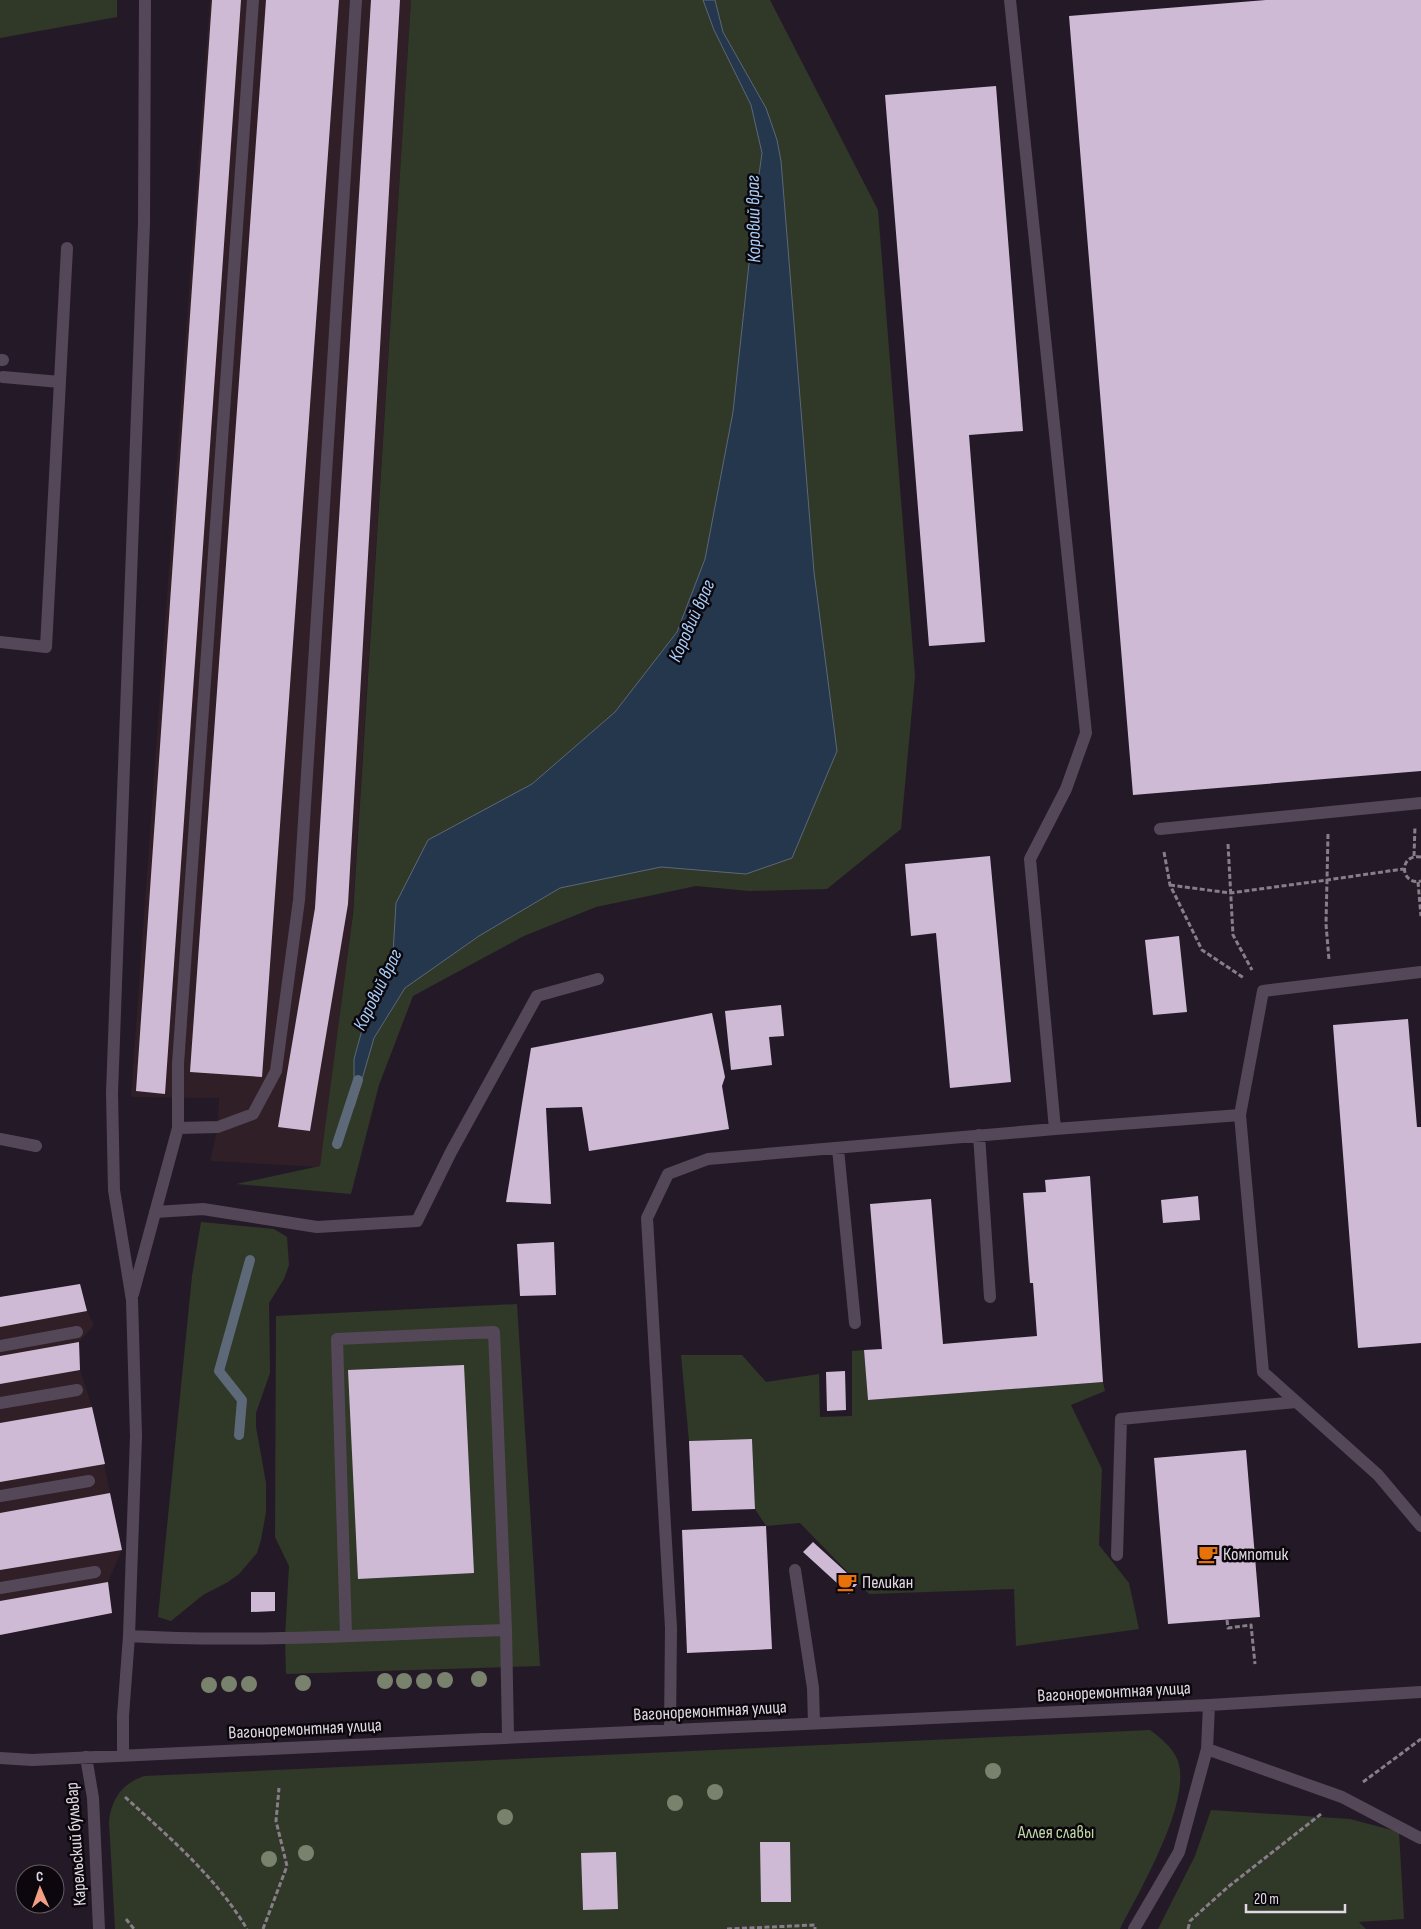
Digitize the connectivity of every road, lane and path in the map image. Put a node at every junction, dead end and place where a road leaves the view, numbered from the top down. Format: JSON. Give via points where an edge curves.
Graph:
{"nodes":[{"id":1,"x":145,"y":0,"type":"edge"},
{"id":2,"x":253,"y":0,"type":"edge"},
{"id":3,"x":356,"y":0,"type":"edge"},
{"id":4,"x":1010,"y":0,"type":"edge"},
{"id":5,"x":67,"y":248,"type":"dead end"},
{"id":6,"x":3,"y":376,"type":"dead end"},
{"id":7,"x":60,"y":382,"type":"junction"},
{"id":8,"x":0,"y":642,"type":"edge"},
{"id":9,"x":1421,"y":803,"type":"edge"},
{"id":10,"x":1329,"y":812,"type":"junction"},
{"id":11,"x":1228,"y":822,"type":"junction"},
{"id":12,"x":1160,"y":829,"type":"joint"},
{"id":13,"x":1421,"y":857,"type":"edge"},
{"id":14,"x":1403,"y":869,"type":"junction"},
{"id":15,"x":1327,"y":880,"type":"junction"},
{"id":16,"x":1420,"y":881,"type":"edge"},
{"id":17,"x":1170,"y":885,"type":"junction"},
{"id":18,"x":1230,"y":894,"type":"junction"},
{"id":19,"x":1421,"y":916,"type":"edge"},
{"id":20,"x":1421,"y":972,"type":"edge"},
{"id":21,"x":598,"y":979,"type":"dead end"},
{"id":22,"x":1332,"y":983,"type":"junction"},
{"id":23,"x":1263,"y":991,"type":"junction"},
{"id":24,"x":1240,"y":1115,"type":"junction"},
{"id":25,"x":178,"y":1128,"type":"junction"},
{"id":26,"x":1055,"y":1129,"type":"junction"},
{"id":27,"x":979,"y":1135,"type":"junction"},
{"id":28,"x":0,"y":1139,"type":"edge"},
{"id":29,"x":36,"y":1146,"type":"dead end"},
{"id":30,"x":838,"y":1149,"type":"junction"},
{"id":31,"x":155,"y":1212,"type":"junction"},
{"id":32,"x":990,"y":1297,"type":"dead end"},
{"id":33,"x":132,"y":1300,"type":"junction"},
{"id":34,"x":855,"y":1323,"type":"dead end"},
{"id":35,"x":78,"y":1332,"type":"dead end"},
{"id":36,"x":0,"y":1346,"type":"edge"},
{"id":37,"x":77,"y":1390,"type":"dead end"},
{"id":38,"x":0,"y":1402,"type":"edge"},
{"id":39,"x":1296,"y":1402,"type":"junction"},
{"id":40,"x":90,"y":1481,"type":"dead end"},
{"id":41,"x":0,"y":1496,"type":"edge"},
{"id":42,"x":1421,"y":1526,"type":"edge"},
{"id":43,"x":1117,"y":1555,"type":"dead end"},
{"id":44,"x":795,"y":1570,"type":"dead end"},
{"id":45,"x":95,"y":1572,"type":"dead end"},
{"id":46,"x":0,"y":1588,"type":"edge"},
{"id":47,"x":1228,"y":1620,"type":"dead end"},
{"id":48,"x":506,"y":1630,"type":"junction"},
{"id":49,"x":346,"y":1635,"type":"junction"},
{"id":50,"x":129,"y":1636,"type":"junction"},
{"id":51,"x":1255,"y":1664,"type":"dead end"},
{"id":52,"x":1421,"y":1692,"type":"edge"},
{"id":53,"x":1209,"y":1705,"type":"junction"},
{"id":54,"x":814,"y":1723,"type":"junction"},
{"id":55,"x":670,"y":1730,"type":"junction"},
{"id":56,"x":508,"y":1737,"type":"junction"},
{"id":57,"x":1421,"y":1738,"type":"edge"},
{"id":58,"x":1207,"y":1749,"type":"junction"},
{"id":59,"x":123,"y":1755,"type":"junction"},
{"id":60,"x":86,"y":1757,"type":"junction"},
{"id":61,"x":0,"y":1760,"type":"edge"},
{"id":62,"x":279,"y":1788,"type":"dead end"},
{"id":63,"x":125,"y":1797,"type":"dead end"},
{"id":64,"x":1342,"y":1797,"type":"junction"},
{"id":65,"x":1421,"y":1832,"type":"edge"},
{"id":66,"x":1420,"y":1838,"type":"edge"},
{"id":67,"x":1421,"y":1850,"type":"edge"},
{"id":68,"x":126,"y":1919,"type":"dead end"},
{"id":69,"x":99,"y":1929,"type":"edge"},
{"id":70,"x":134,"y":1929,"type":"edge"},
{"id":71,"x":247,"y":1929,"type":"edge"},
{"id":72,"x":262,"y":1929,"type":"edge"},
{"id":73,"x":727,"y":1929,"type":"edge"},
{"id":74,"x":815,"y":1929,"type":"edge"},
{"id":75,"x":1134,"y":1929,"type":"edge"},
{"id":76,"x":1188,"y":1929,"type":"edge"}],
"edges":[{"from":1,"to":33,"type":"street","via":[[144,223],[112,1093],[114,1190]]},
{"from":2,"to":25,"type":"street","via":[[178,1064]]},
{"from":3,"to":25,"type":"street","via":[[299,900],[276,1071],[253,1114],[218,1127]]},
{"from":4,"to":26,"type":"street","via":[[1086,733],[1066,789],[1030,859]]},
{"from":5,"to":7,"type":"street"},
{"from":6,"to":7,"type":"street"},
{"from":7,"to":8,"type":"street","via":[[46,647]]},
{"from":9,"to":10,"type":"street"},
{"from":10,"to":11,"type":"street"},
{"from":10,"to":15,"type":"path"},
{"from":11,"to":12,"type":"street"},
{"from":11,"to":18,"type":"path"},
{"from":12,"to":17,"type":"path"},
{"from":13,"to":14,"type":"path","via":[[1406,860]]},
{"from":14,"to":15,"type":"path"},
{"from":14,"to":16,"type":"path","via":[[1411,881]]},
{"from":15,"to":18,"type":"path"},
{"from":15,"to":22,"type":"path","via":[[1326,924]]},
{"from":16,"to":19,"type":"path"},
{"from":17,"to":18,"type":"path"},
{"from":17,"to":23,"type":"path","via":[[1202,950]]},
{"from":18,"to":23,"type":"path","via":[[1233,935]]},
{"from":20,"to":22,"type":"street"},
{"from":21,"to":31,"type":"street","via":[[537,996],[417,1221],[317,1227],[203,1210]]},
{"from":22,"to":23,"type":"street"},
{"from":23,"to":24,"type":"street"},
{"from":24,"to":26,"type":"street"},
{"from":24,"to":39,"type":"street","via":[[1263,1372]]},
{"from":25,"to":31,"type":"street"},
{"from":26,"to":27,"type":"street"},
{"from":27,"to":30,"type":"street"},
{"from":27,"to":32,"type":"street"},
{"from":28,"to":29,"type":"street"},
{"from":30,"to":34,"type":"street"},
{"from":30,"to":55,"type":"street","via":[[708,1159],[668,1174],[647,1218],[671,1628]]},
{"from":31,"to":33,"type":"street"},
{"from":33,"to":50,"type":"street","via":[[136,1436]]},
{"from":35,"to":36,"type":"street"},
{"from":37,"to":38,"type":"street"},
{"from":39,"to":42,"type":"street","via":[[1378,1475]]},
{"from":39,"to":43,"type":"street","via":[[1121,1419]]},
{"from":40,"to":41,"type":"street"},
{"from":44,"to":54,"type":"street","via":[[813,1688]]},
{"from":45,"to":46,"type":"street"},
{"from":47,"to":51,"type":"path","via":[[1228,1628],[1251,1625]]},
{"from":48,"to":49,"type":"street"},
{"from":48,"to":49,"type":"street","via":[[494,1332],[337,1339]]},
{"from":48,"to":56,"type":"street"},
{"from":49,"to":50,"type":"street"},
{"from":50,"to":59,"type":"street","via":[[122,1716]]},
{"from":52,"to":53,"type":"street","name":"Вагоноремонтная улица"},
{"from":53,"to":54,"type":"street","name":"Вагоноремонтная улица"},
{"from":53,"to":58,"type":"street"},
{"from":54,"to":55,"type":"street","name":"Вагоноремонтная улица"},
{"from":55,"to":56,"type":"street","name":"Вагоноремонтная улица"},
{"from":56,"to":59,"type":"street","name":"Вагоноремонтная улица"},
{"from":57,"to":64,"type":"path"},
{"from":58,"to":64,"type":"street"},
{"from":58,"to":75,"type":"street","via":[[1179,1852]]},
{"from":59,"to":60,"type":"street","name":"Вагоноремонтная улица"},
{"from":60,"to":61,"type":"street","name":"Вагоноремонтная улица"},
{"from":60,"to":69,"type":"street","name":"Карельский бульвар","via":[[93,1798]]},
{"from":62,"to":72,"type":"path","via":[[276,1821],[287,1866]]},
{"from":63,"to":71,"type":"path","via":[[215,1884]]},
{"from":64,"to":66,"type":"street"},
{"from":64,"to":76,"type":"path","via":[[1228,1887],[1190,1921]]},
{"from":65,"to":66,"type":"street"},
{"from":66,"to":67,"type":"street"},
{"from":68,"to":70,"type":"path"},
{"from":73,"to":74,"type":"path","via":[[815,1925]]}]}
